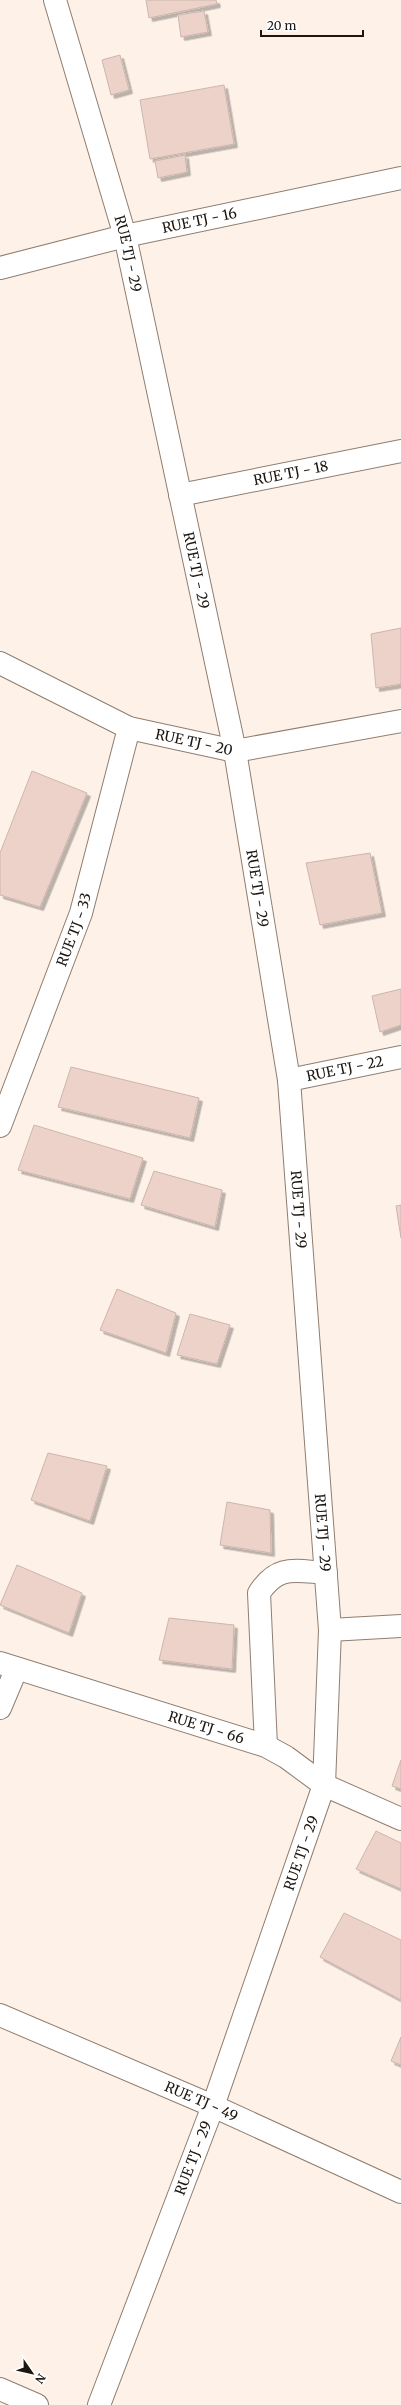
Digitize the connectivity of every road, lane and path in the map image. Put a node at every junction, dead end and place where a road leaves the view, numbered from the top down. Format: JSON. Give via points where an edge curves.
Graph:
{"nodes":[{"id":1,"x":55,"y":0,"type":"edge"},
{"id":2,"x":401,"y":178,"type":"edge"},
{"id":3,"x":125,"y":236,"type":"junction"},
{"id":4,"x":0,"y":268,"type":"edge"},
{"id":5,"x":401,"y":451,"type":"edge"},
{"id":6,"x":180,"y":495,"type":"junction"},
{"id":7,"x":0,"y":663,"type":"edge"},
{"id":8,"x":401,"y":721,"type":"edge"},
{"id":9,"x":129,"y":728,"type":"junction"},
{"id":10,"x":235,"y":751,"type":"junction"},
{"id":11,"x":401,"y":1057,"type":"edge"},
{"id":12,"x":288,"y":1080,"type":"junction"},
{"id":13,"x":0,"y":1126,"type":"edge"},
{"id":14,"x":326,"y":1573,"type":"junction"},
{"id":15,"x":401,"y":1626,"type":"edge"},
{"id":16,"x":330,"y":1630,"type":"junction"},
{"id":17,"x":8,"y":1667,"type":"edge"},
{"id":18,"x":0,"y":1708,"type":"edge"},
{"id":19,"x":266,"y":1746,"type":"junction"},
{"id":20,"x":324,"y":1785,"type":"junction"},
{"id":21,"x":401,"y":1819,"type":"edge"},
{"id":22,"x":0,"y":2015,"type":"edge"},
{"id":23,"x":213,"y":2106,"type":"junction"},
{"id":24,"x":401,"y":2192,"type":"edge"},
{"id":25,"x":0,"y":2389,"type":"edge"},
{"id":26,"x":37,"y":2405,"type":"edge"},
{"id":27,"x":99,"y":2405,"type":"edge"}],
"edges":[{"from":1,"to":3,"type":"street","name":"RUE TJ - 29"},
{"from":2,"to":3,"type":"street","name":"RUE TJ - 16"},
{"from":3,"to":4,"type":"street","name":"RUE TJ - 16"},
{"from":3,"to":6,"type":"street","name":"RUE TJ - 29"},
{"from":5,"to":6,"type":"street","name":"RUE TJ - 18"},
{"from":6,"to":10,"type":"street","name":"RUE TJ - 29"},
{"from":7,"to":9,"type":"street","name":"RUE TJ - 20"},
{"from":8,"to":10,"type":"street","name":"RUE TJ - 20"},
{"from":9,"to":10,"type":"street","name":"RUE TJ - 20"},
{"from":9,"to":13,"type":"street","name":"RUE TJ - 33","via":[[81,914]]},
{"from":10,"to":12,"type":"street","name":"RUE TJ - 29"},
{"from":11,"to":12,"type":"street","name":"RUE TJ - 22"},
{"from":12,"to":14,"type":"street","name":"RUE TJ - 29"},
{"from":14,"to":16,"type":"street","name":"RUE TJ - 29"},
{"from":14,"to":19,"type":"street","via":[[283,1570],[267,1580],[259,1593]]},
{"from":15,"to":16,"type":"street"},
{"from":16,"to":20,"type":"street","name":"RUE TJ - 29"},
{"from":17,"to":18,"type":"street"},
{"from":17,"to":19,"type":"street","name":"RUE TJ - 66"},
{"from":19,"to":20,"type":"street","name":"RUE TJ - 66","via":[[286,1757]]},
{"from":20,"to":21,"type":"street","name":"RUE TJ - 66"},
{"from":20,"to":23,"type":"street","name":"RUE TJ - 29"},
{"from":22,"to":23,"type":"street","name":"RUE TJ - 49"},
{"from":23,"to":24,"type":"street","name":"RUE TJ - 49"},
{"from":23,"to":27,"type":"street","name":"RUE TJ - 29"},
{"from":25,"to":26,"type":"street"}]}
